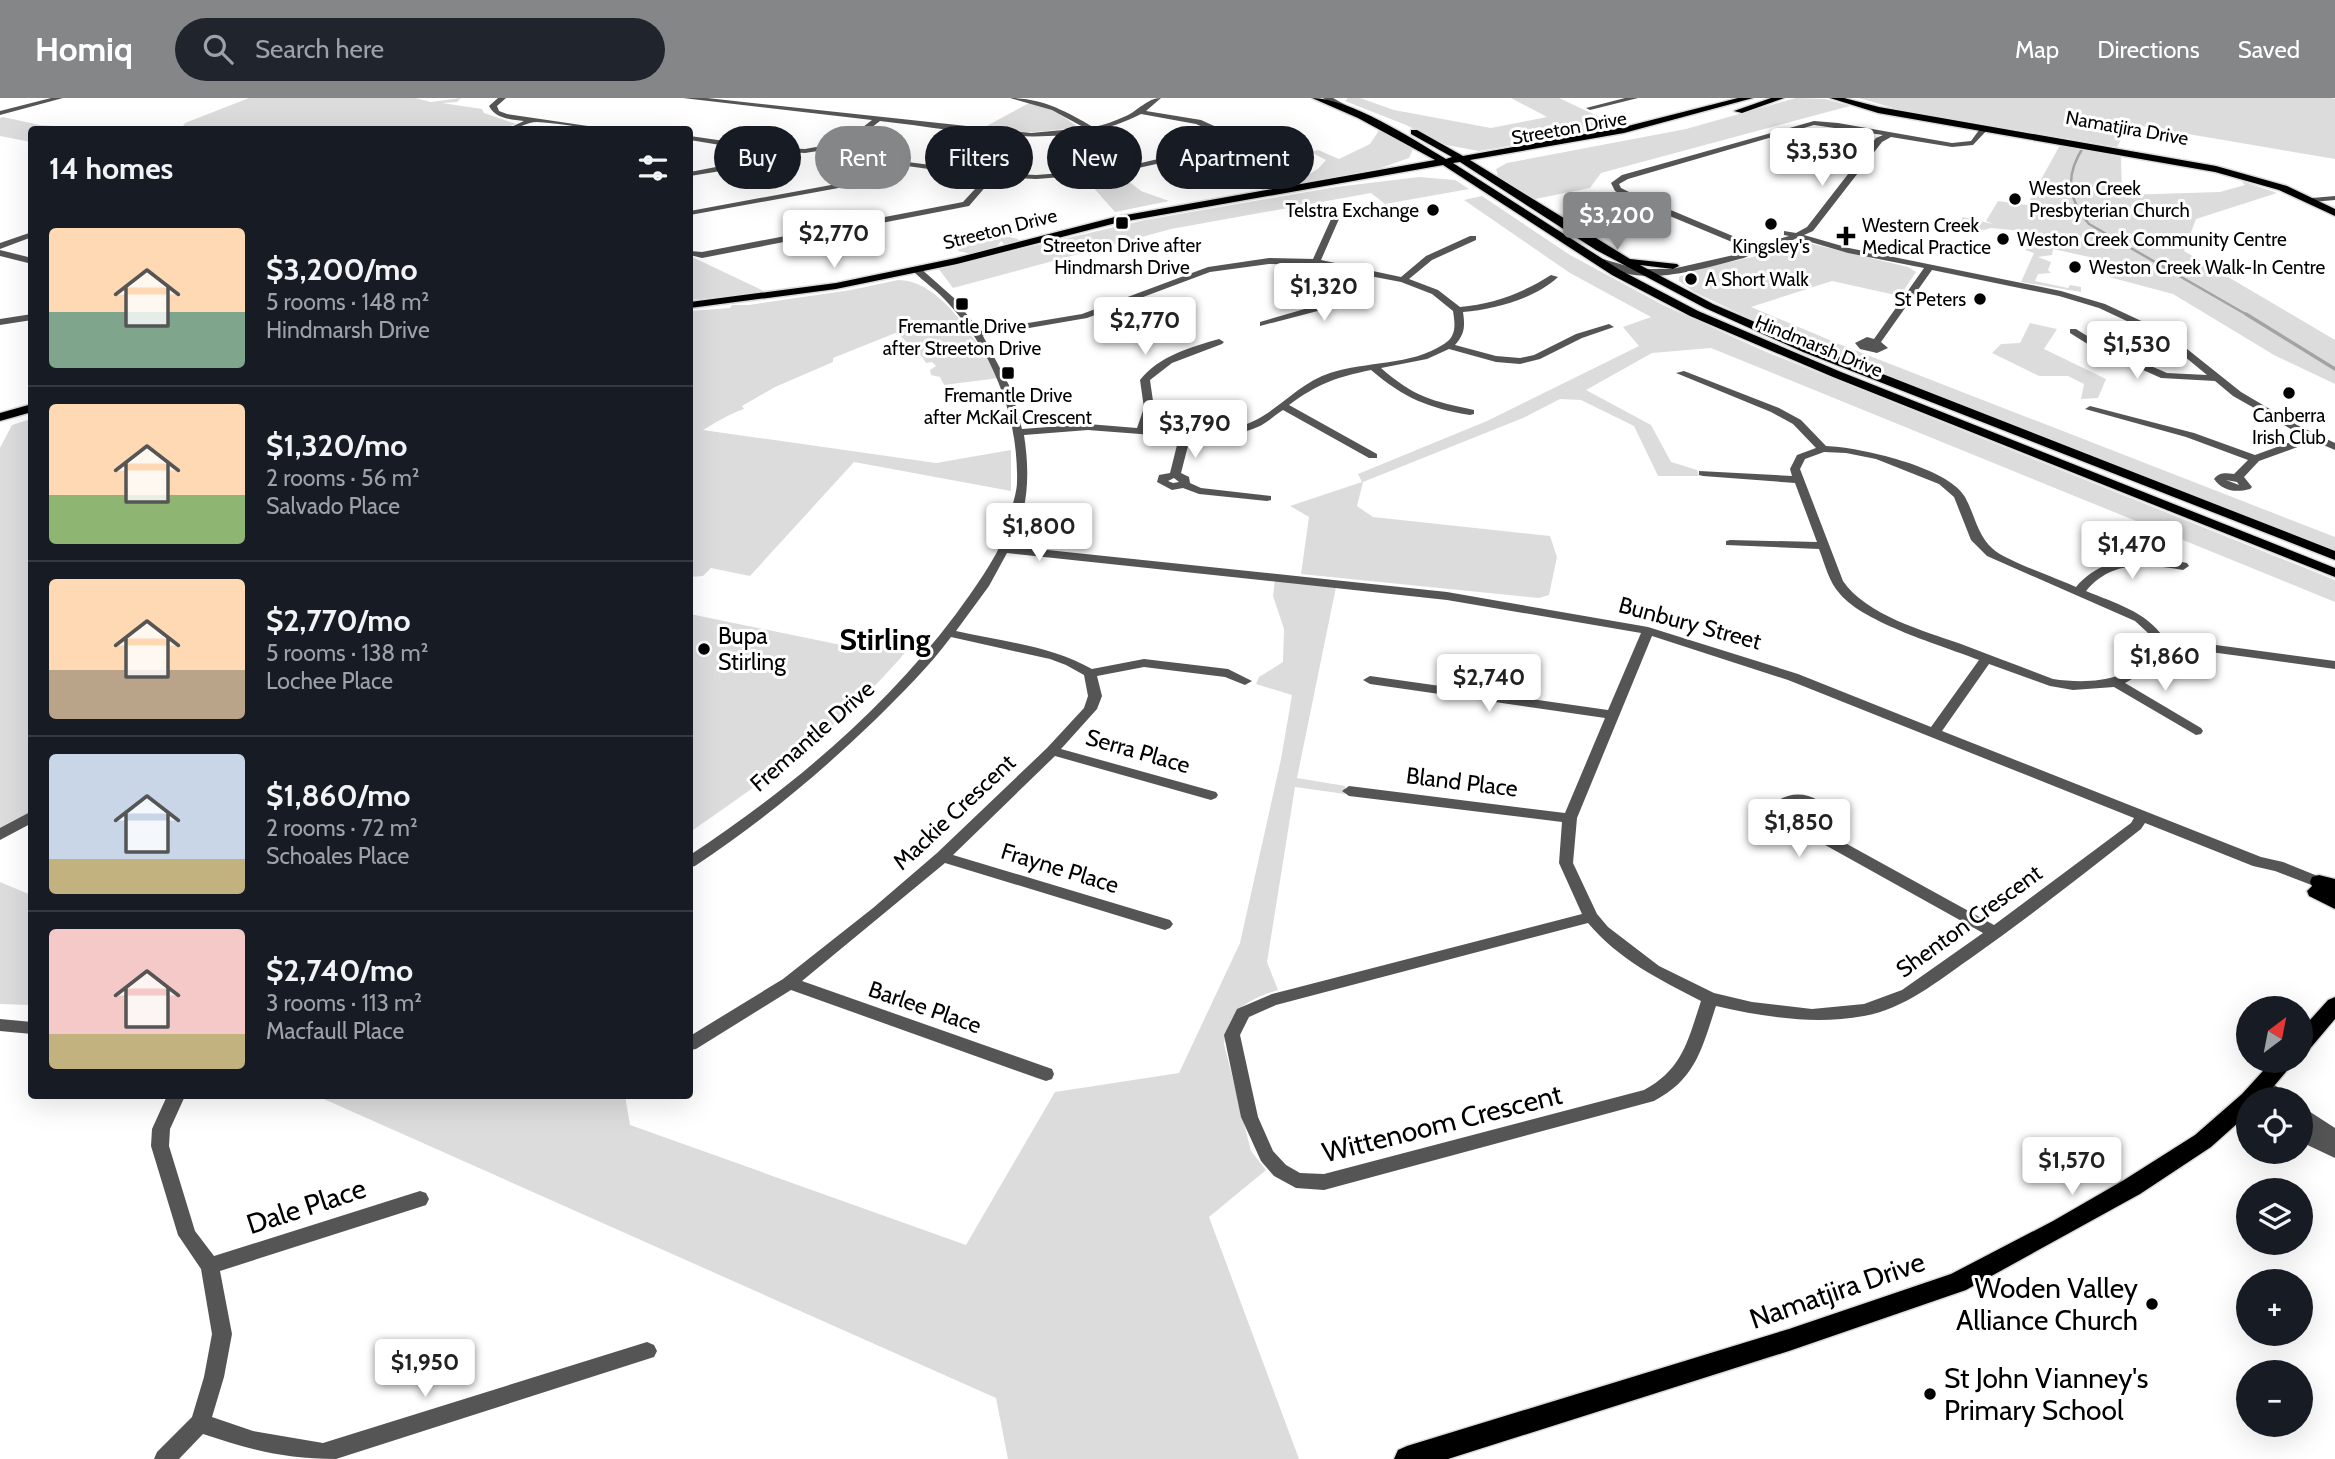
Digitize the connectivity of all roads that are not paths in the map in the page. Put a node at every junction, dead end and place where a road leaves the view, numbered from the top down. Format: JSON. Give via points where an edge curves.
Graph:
{"nodes":[{"id":1,"x":44,"y":98,"type":"edge"},
{"id":2,"x":59,"y":98,"type":"edge"},
{"id":3,"x":502,"y":98,"type":"edge"},
{"id":4,"x":687,"y":98,"type":"edge"},
{"id":5,"x":1014,"y":98,"type":"edge"},
{"id":6,"x":1316,"y":98,"type":"edge"},
{"id":7,"x":1328,"y":98,"type":"edge"},
{"id":8,"x":1634,"y":98,"type":"edge"},
{"id":9,"x":1749,"y":98,"type":"edge"},
{"id":10,"x":1780,"y":98,"type":"edge"},
{"id":11,"x":1832,"y":98,"type":"edge"},
{"id":12,"x":1846,"y":98,"type":"edge"},
{"id":13,"x":1153,"y":99,"type":"edge"},
{"id":14,"x":1858,"y":103,"type":"junction"},
{"id":15,"x":1348,"y":104,"type":"edge"},
{"id":16,"x":1590,"y":108,"type":"dead end"},
{"id":17,"x":0,"y":112,"type":"edge"},
{"id":18,"x":1140,"y":112,"type":"junction"},
{"id":19,"x":532,"y":120,"type":"junction"},
{"id":20,"x":877,"y":120,"type":"junction"},
{"id":21,"x":518,"y":126,"type":"edge"},
{"id":22,"x":580,"y":126,"type":"edge"},
{"id":23,"x":869,"y":126,"type":"edge"},
{"id":24,"x":1086,"y":126,"type":"edge"},
{"id":25,"x":1104,"y":126,"type":"edge"},
{"id":26,"x":1984,"y":128,"type":"junction"},
{"id":27,"x":1047,"y":134,"type":"edge"},
{"id":28,"x":1882,"y":135,"type":"junction"},
{"id":29,"x":693,"y":138,"type":"edge"},
{"id":30,"x":714,"y":141,"type":"edge"},
{"id":31,"x":1440,"y":145,"type":"junction"},
{"id":32,"x":1421,"y":149,"type":"junction"},
{"id":33,"x":1482,"y":154,"type":"junction"},
{"id":34,"x":1460,"y":158,"type":"junction"},
{"id":35,"x":1508,"y":159,"type":"junction"},
{"id":36,"x":1440,"y":161,"type":"junction"},
{"id":37,"x":1471,"y":165,"type":"junction"},
{"id":38,"x":1398,"y":168,"type":"junction"},
{"id":39,"x":714,"y":170,"type":"edge"},
{"id":40,"x":1443,"y":172,"type":"junction"},
{"id":41,"x":693,"y":173,"type":"edge"},
{"id":42,"x":1418,"y":174,"type":"junction"},
{"id":43,"x":1033,"y":177,"type":"edge"},
{"id":44,"x":1492,"y":178,"type":"junction"},
{"id":45,"x":1319,"y":185,"type":"junction"},
{"id":46,"x":822,"y":189,"type":"edge"},
{"id":47,"x":979,"y":189,"type":"edge"},
{"id":48,"x":2335,"y":198,"type":"edge"},
{"id":49,"x":2312,"y":200,"type":"junction"},
{"id":50,"x":693,"y":212,"type":"edge"},
{"id":51,"x":2335,"y":214,"type":"edge"},
{"id":52,"x":1335,"y":219,"type":"dead end"},
{"id":53,"x":1557,"y":221,"type":"junction"},
{"id":54,"x":1795,"y":233,"type":"junction"},
{"id":55,"x":28,"y":236,"type":"edge"},
{"id":56,"x":1473,"y":238,"type":"dead end"},
{"id":57,"x":0,"y":246,"type":"edge"},
{"id":58,"x":1744,"y":247,"type":"junction"},
{"id":59,"x":0,"y":253,"type":"edge"},
{"id":60,"x":693,"y":253,"type":"edge"},
{"id":61,"x":1583,"y":253,"type":"junction"},
{"id":62,"x":28,"y":260,"type":"edge"},
{"id":63,"x":957,"y":261,"type":"junction"},
{"id":64,"x":1316,"y":262,"type":"junction"},
{"id":65,"x":1930,"y":267,"type":"junction"},
{"id":66,"x":922,"y":268,"type":"junction"},
{"id":67,"x":1677,"y":268,"type":"junction"},
{"id":68,"x":1352,"y":270,"type":"junction"},
{"id":69,"x":1648,"y":274,"type":"junction"},
{"id":70,"x":891,"y":275,"type":"junction"},
{"id":71,"x":1554,"y":277,"type":"dead end"},
{"id":72,"x":931,"y":279,"type":"junction"},
{"id":73,"x":1403,"y":280,"type":"junction"},
{"id":74,"x":1681,"y":291,"type":"junction"},
{"id":75,"x":1657,"y":295,"type":"junction"},
{"id":76,"x":693,"y":305,"type":"edge"},
{"id":77,"x":1458,"y":310,"type":"junction"},
{"id":78,"x":28,"y":318,"type":"edge"},
{"id":79,"x":0,"y":321,"type":"edge"},
{"id":80,"x":1263,"y":324,"type":"dead end"},
{"id":81,"x":1609,"y":327,"type":"dead end"},
{"id":82,"x":2073,"y":331,"type":"dead end"},
{"id":83,"x":977,"y":334,"type":"junction"},
{"id":84,"x":1219,"y":342,"type":"dead end"},
{"id":85,"x":1877,"y":342,"type":"dead end"},
{"id":86,"x":1448,"y":346,"type":"junction"},
{"id":87,"x":1373,"y":367,"type":"junction"},
{"id":88,"x":1681,"y":373,"type":"dead end"},
{"id":89,"x":2216,"y":378,"type":"junction"},
{"id":90,"x":1283,"y":405,"type":"junction"},
{"id":91,"x":28,"y":409,"type":"edge"},
{"id":92,"x":2090,"y":409,"type":"dead end"},
{"id":93,"x":1470,"y":412,"type":"dead end"},
{"id":94,"x":0,"y":417,"type":"edge"},
{"id":95,"x":1141,"y":430,"type":"junction"},
{"id":96,"x":1019,"y":432,"type":"junction"},
{"id":97,"x":1185,"y":436,"type":"junction"},
{"id":98,"x":2315,"y":437,"type":"junction"},
{"id":99,"x":2335,"y":447,"type":"edge"},
{"id":100,"x":1823,"y":449,"type":"junction"},
{"id":101,"x":1373,"y":456,"type":"dead end"},
{"id":102,"x":2255,"y":459,"type":"junction"},
{"id":103,"x":1703,"y":473,"type":"dead end"},
{"id":104,"x":2237,"y":478,"type":"dead end"},
{"id":105,"x":1799,"y":480,"type":"junction"},
{"id":106,"x":1267,"y":498,"type":"dead end"},
{"id":107,"x":1730,"y":543,"type":"dead end"},
{"id":108,"x":1007,"y":545,"type":"junction"},
{"id":109,"x":1823,"y":546,"type":"junction"},
{"id":110,"x":2335,"y":556,"type":"edge"},
{"id":111,"x":2183,"y":566,"type":"dead end"},
{"id":112,"x":2335,"y":573,"type":"edge"},
{"id":113,"x":2079,"y":591,"type":"junction"},
{"id":114,"x":1648,"y":631,"type":"junction"},
{"id":115,"x":948,"y":633,"type":"junction"},
{"id":116,"x":2160,"y":640,"type":"junction"},
{"id":117,"x":1986,"y":659,"type":"junction"},
{"id":118,"x":2335,"y":665,"type":"edge"},
{"id":119,"x":1090,"y":673,"type":"junction"},
{"id":120,"x":1370,"y":680,"type":"dead end"},
{"id":121,"x":1245,"y":681,"type":"dead end"},
{"id":122,"x":2116,"y":683,"type":"junction"},
{"id":123,"x":1614,"y":715,"type":"junction"},
{"id":124,"x":2196,"y":731,"type":"dead end"},
{"id":125,"x":1934,"y":733,"type":"junction"},
{"id":126,"x":1052,"y":751,"type":"junction"},
{"id":127,"x":1349,"y":791,"type":"dead end"},
{"id":128,"x":1212,"y":795,"type":"dead end"},
{"id":129,"x":2142,"y":816,"type":"junction"},
{"id":130,"x":1570,"y":818,"type":"junction"},
{"id":131,"x":28,"y":819,"type":"edge"},
{"id":132,"x":1818,"y":834,"type":"dead end"},
{"id":133,"x":0,"y":835,"type":"edge"},
{"id":134,"x":942,"y":857,"type":"junction"},
{"id":135,"x":693,"y":860,"type":"edge"},
{"id":136,"x":2326,"y":887,"type":"edge"},
{"id":137,"x":2335,"y":901,"type":"edge"},
{"id":138,"x":1591,"y":917,"type":"junction"},
{"id":139,"x":1166,"y":923,"type":"dead end"},
{"id":140,"x":1995,"y":933,"type":"junction"},
{"id":141,"x":789,"y":983,"type":"junction"},
{"id":142,"x":1710,"y":998,"type":"junction"},
{"id":143,"x":2335,"y":1005,"type":"edge"},
{"id":144,"x":0,"y":1025,"type":"edge"},
{"id":145,"x":28,"y":1028,"type":"edge"},
{"id":146,"x":2314,"y":1030,"type":"edge"},
{"id":147,"x":693,"y":1042,"type":"edge"},
{"id":148,"x":2275,"y":1073,"type":"edge"},
{"id":149,"x":1046,"y":1074,"type":"dead end"},
{"id":150,"x":2261,"y":1087,"type":"edge"},
{"id":151,"x":175,"y":1099,"type":"edge"},
{"id":152,"x":2236,"y":1111,"type":"edge"},
{"id":153,"x":2313,"y":1122,"type":"edge"},
{"id":154,"x":2335,"y":1138,"type":"edge"},
{"id":155,"x":2313,"y":1139,"type":"edge"},
{"id":156,"x":2335,"y":1151,"type":"edge"},
{"id":157,"x":420,"y":1199,"type":"dead end"},
{"id":158,"x":210,"y":1266,"type":"junction"},
{"id":159,"x":647,"y":1351,"type":"dead end"},
{"id":160,"x":200,"y":1423,"type":"junction"},
{"id":161,"x":164,"y":1459,"type":"edge"},
{"id":162,"x":1407,"y":1459,"type":"edge"}],
"edges":[{"from":1,"to":17,"type":"street"},
{"from":2,"to":17,"type":"street"},
{"from":3,"to":19,"type":"street","via":[[493,106],[496,112]]},
{"from":4,"to":20,"type":"street"},
{"from":5,"to":24,"type":"street","via":[[1041,102]]},
{"from":6,"to":15,"type":"main road","name":"Hindmarsh Drive"},
{"from":7,"to":15,"type":"main road","name":"Hindmarsh Drive"},
{"from":8,"to":16,"type":"street"},
{"from":9,"to":33,"type":"main road","name":"Streeton Drive","via":[[1624,130]]},
{"from":10,"to":35,"type":"main road","name":"Streeton Drive","via":[[1665,130]]},
{"from":11,"to":14,"type":"main road","name":"Namatjira Drive"},
{"from":12,"to":14,"type":"main road","name":"Namatjira Drive"},
{"from":13,"to":18,"type":"street"},
{"from":14,"to":26,"type":"main road","name":"Namatjira Drive"},
{"from":15,"to":31,"type":"main road","name":"Hindmarsh Drive"},
{"from":15,"to":32,"type":"main road","name":"Hindmarsh Drive"},
{"from":18,"to":25,"type":"street"},
{"from":18,"to":43,"type":"street","via":[[1207,124],[1222,138],[1207,150],[1116,171]]},
{"from":19,"to":21,"type":"street"},
{"from":19,"to":22,"type":"street"},
{"from":20,"to":23,"type":"street"},
{"from":20,"to":27,"type":"street","via":[[1004,134]]},
{"from":26,"to":28,"type":"street","via":[[1970,145],[1960,149]]},
{"from":26,"to":49,"type":"main road","name":"Namatjira Drive","via":[[2216,169]]},
{"from":28,"to":54,"type":"street","via":[[1810,229]]},
{"from":28,"to":58,"type":"street","via":[[1831,126],[1798,129],[1615,183],[1632,198]]},
{"from":29,"to":30,"type":"street"},
{"from":31,"to":33,"type":"main road"},
{"from":31,"to":34,"type":"main road","name":"Hindmarsh Drive"},
{"from":32,"to":36,"type":"main road","name":"Hindmarsh Drive"},
{"from":32,"to":38,"type":"main road","via":[[1417,159]]},
{"from":33,"to":34,"type":"main road","name":"Streeton Drive"},
{"from":34,"to":36,"type":"main road","name":"Streeton Drive"},
{"from":34,"to":37,"type":"main road","name":"Hindmarsh Drive"},
{"from":35,"to":37,"type":"main road","name":"Streeton Drive"},
{"from":35,"to":44,"type":"main road","via":[[1488,171]]},
{"from":36,"to":38,"type":"main road","name":"Streeton Drive"},
{"from":36,"to":40,"type":"main road","name":"Hindmarsh Drive"},
{"from":37,"to":40,"type":"main road","name":"Streeton Drive"},
{"from":37,"to":44,"type":"main road","name":"Hindmarsh Drive"},
{"from":38,"to":45,"type":"main road","name":"Streeton Drive"},
{"from":39,"to":41,"type":"street"},
{"from":40,"to":42,"type":"main road"},
{"from":40,"to":42,"type":"main road","name":"Streeton Drive"},
{"from":40,"to":61,"type":"main road","name":"Hindmarsh Drive","via":[[1482,188]]},
{"from":42,"to":45,"type":"main road","name":"Streeton Drive"},
{"from":44,"to":53,"type":"main road","name":"Hindmarsh Drive"},
{"from":45,"to":63,"type":"main road","name":"Streeton Drive","via":[[1115,220]]},
{"from":46,"to":50,"type":"street"},
{"from":47,"to":60,"type":"street","via":[[966,204]]},
{"from":48,"to":49,"type":"street"},
{"from":49,"to":51,"type":"main road","name":"Namatjira Drive"},
{"from":52,"to":64,"type":"street"},
{"from":53,"to":67,"type":"main road","via":[[1632,260]]},
{"from":53,"to":69,"type":"main road","name":"Hindmarsh Drive"},
{"from":54,"to":58,"type":"street","via":[[1774,246]]},
{"from":54,"to":65,"type":"street"},
{"from":55,"to":57,"type":"street"},
{"from":56,"to":73,"type":"street","via":[[1429,258]]},
{"from":58,"to":67,"type":"street"},
{"from":58,"to":67,"type":"street","via":[[1741,257]]},
{"from":59,"to":62,"type":"street"},
{"from":61,"to":69,"type":"street","via":[[1620,270]]},
{"from":61,"to":75,"type":"main road","name":"Hindmarsh Drive"},
{"from":63,"to":66,"type":"main road","name":"Streeton Drive"},
{"from":63,"to":72,"type":"main road"},
{"from":64,"to":68,"type":"street"},
{"from":64,"to":83,"type":"street","via":[[1227,265],[1084,316]]},
{"from":65,"to":85,"type":"street"},
{"from":65,"to":89,"type":"street","via":[[2102,306],[2164,335]]},
{"from":66,"to":70,"type":"main road","name":"Streeton Drive"},
{"from":66,"to":72,"type":"street","name":"Fremantle Drive"},
{"from":67,"to":69,"type":"street"},
{"from":67,"to":74,"type":"main road","via":[[1671,281]]},
{"from":68,"to":73,"type":"street"},
{"from":68,"to":80,"type":"street","via":[[1333,286],[1326,306]]},
{"from":69,"to":74,"type":"main road","name":"Hindmarsh Drive"},
{"from":69,"to":75,"type":"street","via":[[1642,281]]},
{"from":70,"to":72,"type":"main road"},
{"from":70,"to":76,"type":"main road","name":"Streeton Drive"},
{"from":71,"to":77,"type":"street","via":[[1492,305]]},
{"from":72,"to":83,"type":"street","name":"Fremantle Drive"},
{"from":73,"to":77,"type":"street","via":[[1435,292]]},
{"from":74,"to":110,"type":"main road","name":"Hindmarsh Drive","via":[[1807,349]]},
{"from":75,"to":112,"type":"main road","name":"Hindmarsh Drive","via":[[1789,355]]},
{"from":77,"to":86,"type":"street","via":[[1460,327]]},
{"from":78,"to":79,"type":"street"},
{"from":81,"to":86,"type":"street","via":[[1517,361]]},
{"from":82,"to":89,"type":"street","via":[[2165,376]]},
{"from":83,"to":96,"type":"street","name":"Fremantle Drive","via":[[999,374]]},
{"from":84,"to":95,"type":"street","via":[[1151,372],[1145,380],[1149,408]]},
{"from":86,"to":87,"type":"street","via":[[1424,358]]},
{"from":87,"to":90,"type":"street","via":[[1332,374]]},
{"from":87,"to":93,"type":"street","via":[[1420,402]]},
{"from":88,"to":100,"type":"street","via":[[1775,410],[1797,422]]},
{"from":89,"to":98,"type":"street"},
{"from":90,"to":97,"type":"street","via":[[1245,428]]},
{"from":90,"to":101,"type":"street"},
{"from":91,"to":94,"type":"main road"},
{"from":92,"to":102,"type":"street","via":[[2189,435]]},
{"from":95,"to":96,"type":"street","via":[[1088,427]]},
{"from":95,"to":97,"type":"street"},
{"from":96,"to":108,"type":"street","name":"Fremantle Drive","via":[[1023,486]]},
{"from":97,"to":106,"type":"street","via":[[1175,475],[1185,479],[1184,484],[1199,491]]},
{"from":98,"to":99,"type":"street"},
{"from":98,"to":102,"type":"street"},
{"from":100,"to":105,"type":"street","via":[[1798,461]]},
{"from":100,"to":113,"type":"street","via":[[1879,456],[1943,482],[1959,496],[1985,550]]},
{"from":102,"to":104,"type":"street"},
{"from":103,"to":105,"type":"street"},
{"from":105,"to":109,"type":"street"},
{"from":107,"to":109,"type":"street"},
{"from":108,"to":114,"type":"street","name":"Bunbury Street","via":[[1059,556],[1077,554],[1447,596]]},
{"from":108,"to":115,"type":"street","name":"Fremantle Drive"},
{"from":109,"to":117,"type":"street","via":[[1845,593],[1858,603],[1895,624]]},
{"from":111,"to":113,"type":"street","via":[[2162,562],[2109,567]]},
{"from":113,"to":116,"type":"street","via":[[2139,618]]},
{"from":114,"to":123,"type":"street","name":"Shenton Crescent"},
{"from":114,"to":125,"type":"street","name":"Bunbury Street","via":[[1793,677]]},
{"from":115,"to":119,"type":"street","via":[[1054,656]]},
{"from":115,"to":135,"type":"street","name":"Fremantle Drive","via":[[888,702],[814,769]]},
{"from":116,"to":118,"type":"street"},
{"from":116,"to":122,"type":"street","via":[[2154,661]]},
{"from":117,"to":122,"type":"street","via":[[2050,682],[2073,686]]},
{"from":117,"to":125,"type":"street"},
{"from":119,"to":121,"type":"street","via":[[1144,663],[1228,673]]},
{"from":119,"to":126,"type":"street","name":"Mackie Crescent","via":[[1095,696],[1090,709]]},
{"from":120,"to":123,"type":"street"},
{"from":122,"to":124,"type":"street"},
{"from":123,"to":130,"type":"street","name":"Shenton Crescent"},
{"from":125,"to":129,"type":"street","name":"Bunbury Street"},
{"from":126,"to":128,"type":"street","name":"Serra Place"},
{"from":126,"to":134,"type":"street","name":"Mackie Crescent"},
{"from":127,"to":130,"type":"street","name":"Bland Place"},
{"from":129,"to":136,"type":"street","name":"Bunbury Street","via":[[2258,863],[2274,874]]},
{"from":129,"to":140,"type":"street","name":"Shenton Crescent","via":[[2136,826]]},
{"from":130,"to":138,"type":"street","name":"Shenton Crescent","via":[[1566,863]]},
{"from":131,"to":133,"type":"street"},
{"from":132,"to":140,"type":"street"},
{"from":134,"to":139,"type":"street","name":"Frayne Place"},
{"from":134,"to":141,"type":"street","name":"Mackie Crescent"},
{"from":136,"to":137,"type":"main road"},
{"from":138,"to":142,"type":"street","name":"Shenton Crescent","via":[[1653,970]]},
{"from":138,"to":142,"type":"street","name":"Wittenoom Crescent","via":[[1272,1000],[1243,1013],[1232,1035],[1256,1139],[1274,1166],[1296,1180],[1324,1182],[1648,1096],[1663,1090],[1684,1071]]},
{"from":140,"to":142,"type":"street","name":"Shenton Crescent","via":[[1908,994],[1865,1010],[1793,1014]]},
{"from":141,"to":147,"type":"street","name":"Mackie Crescent"},
{"from":141,"to":149,"type":"street","name":"Barlee Place"},
{"from":143,"to":146,"type":"main road"},
{"from":144,"to":145,"type":"street"},
{"from":148,"to":150,"type":"main road","name":"Namatjira Drive"},
{"from":151,"to":158,"type":"street","via":[[161,1129],[160,1146],[187,1236]]},
{"from":152,"to":162,"type":"main road","name":"Namatjira Drive","via":[[2203,1141],[2132,1187],[1958,1282],[1789,1340]]},
{"from":153,"to":154,"type":"street"},
{"from":155,"to":156,"type":"street"},
{"from":157,"to":158,"type":"street","name":"Dale Place"},
{"from":158,"to":160,"type":"street","via":[[222,1334]]},
{"from":159,"to":160,"type":"street","via":[[323,1452],[253,1441]]},
{"from":160,"to":161,"type":"street"}]}
